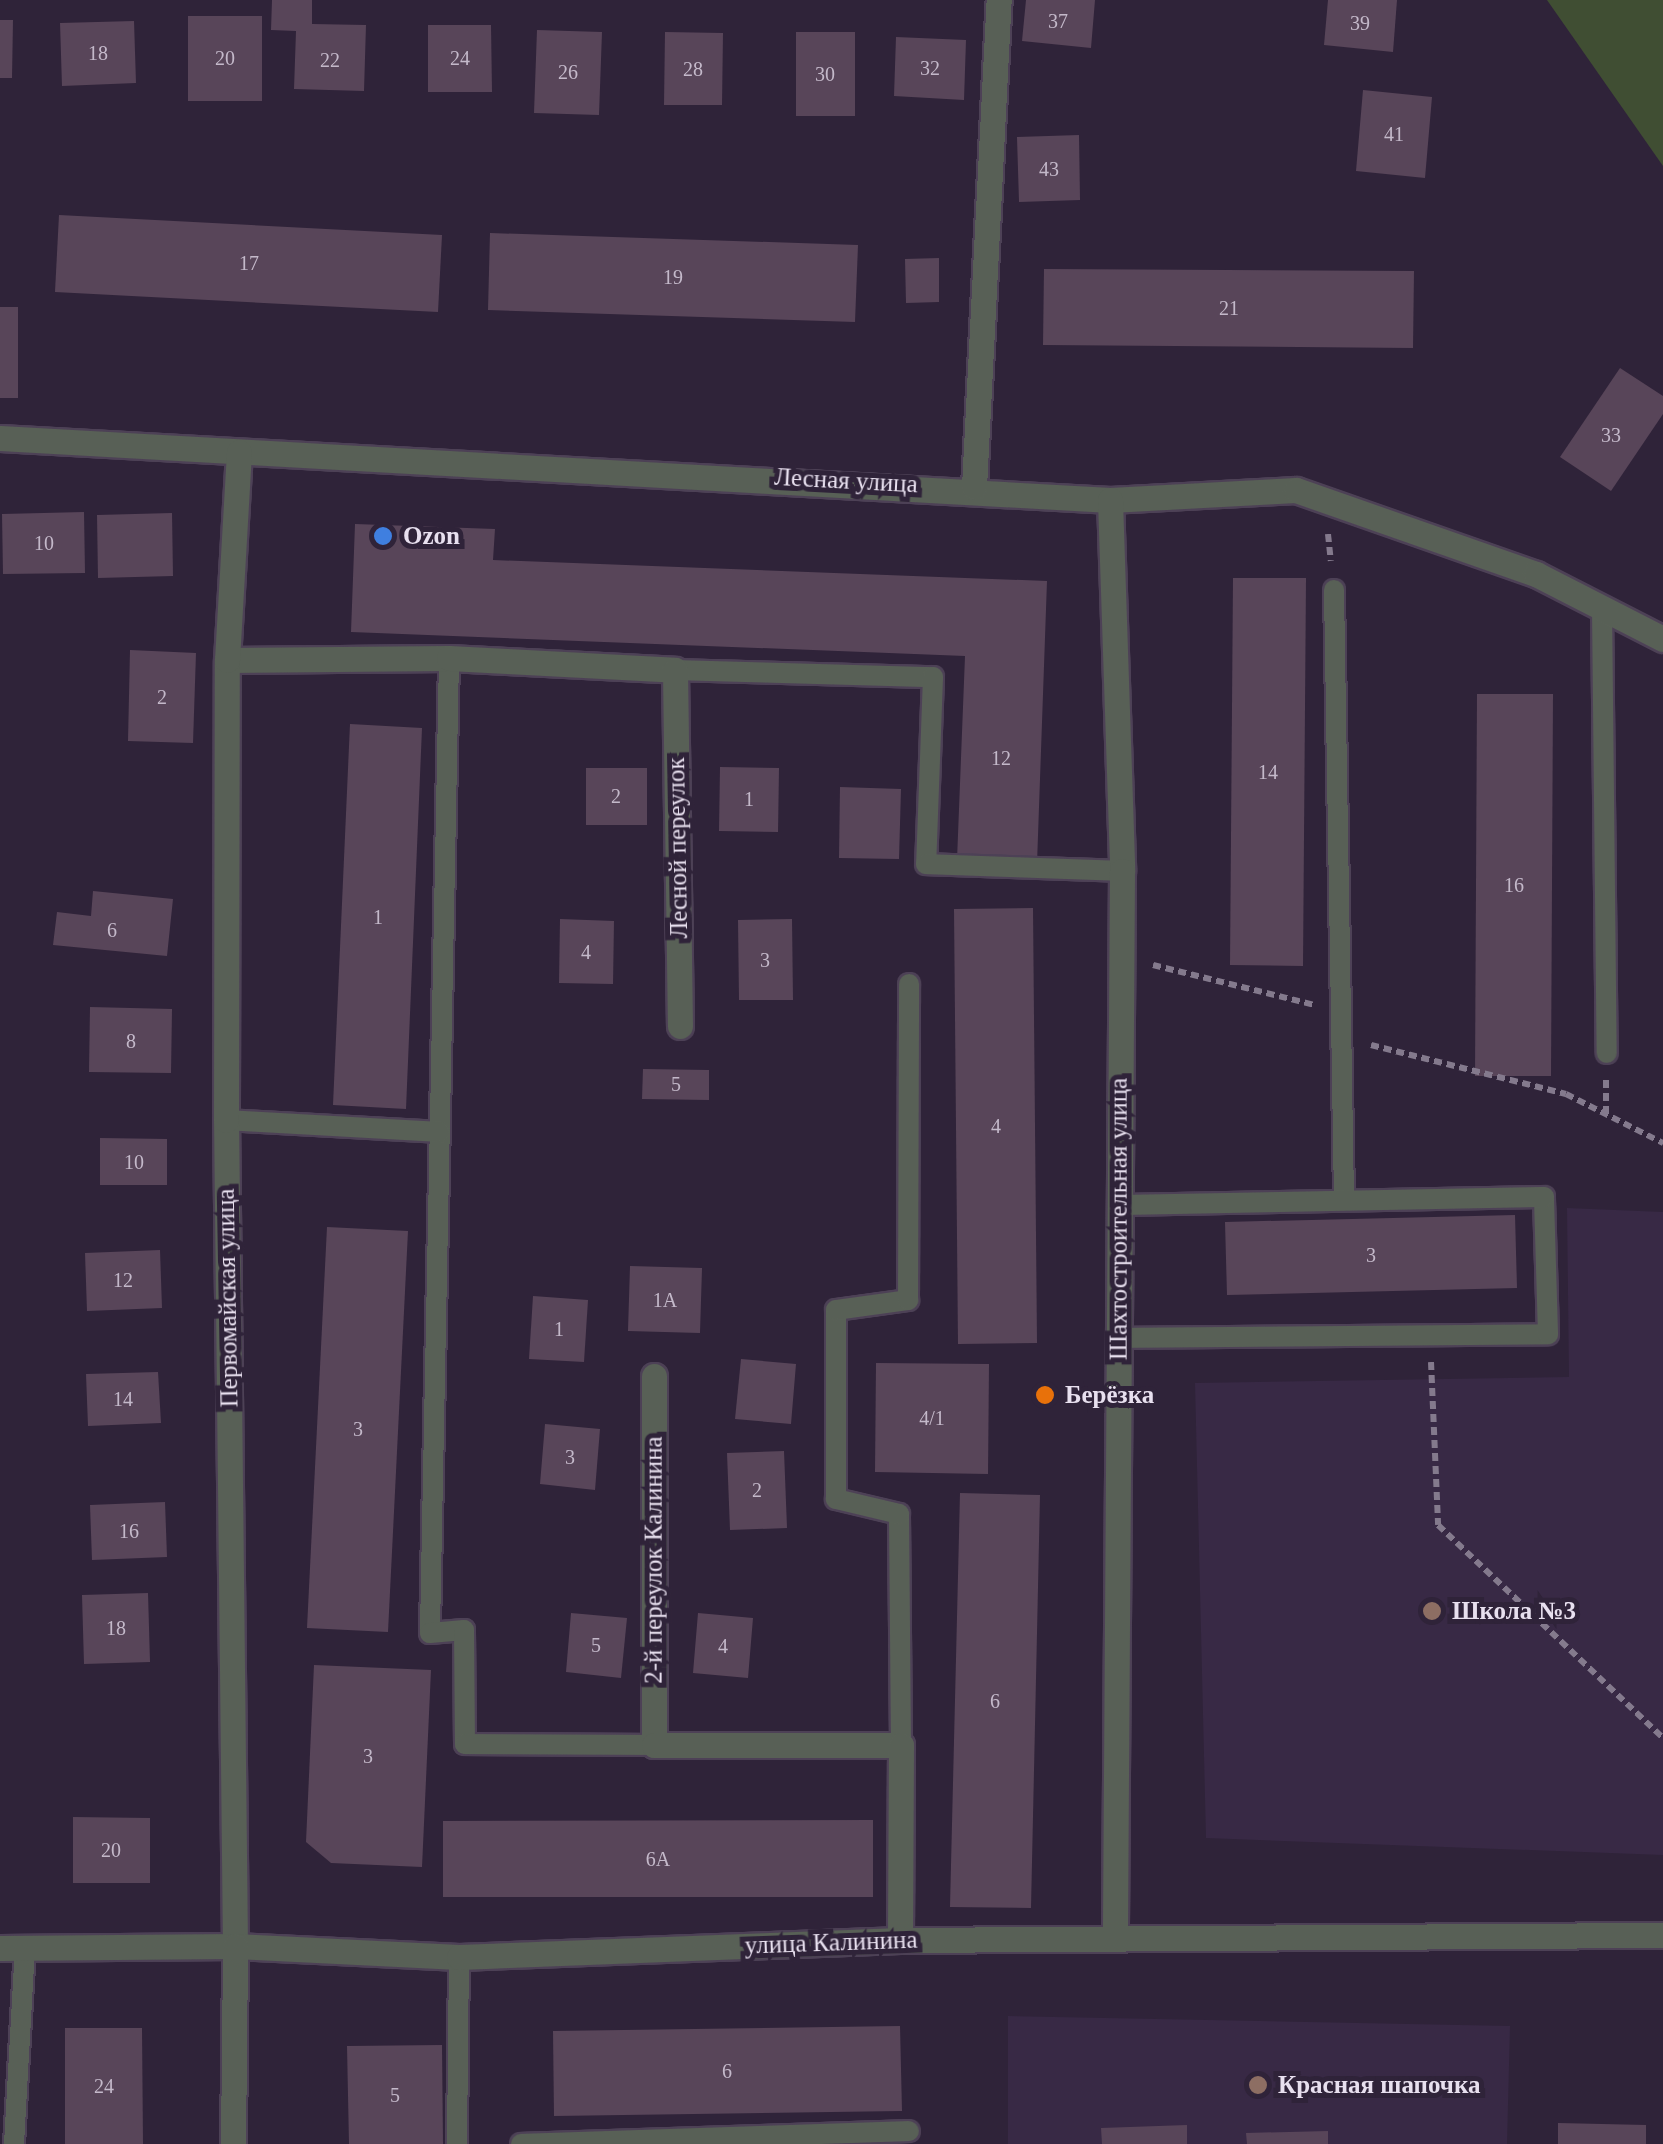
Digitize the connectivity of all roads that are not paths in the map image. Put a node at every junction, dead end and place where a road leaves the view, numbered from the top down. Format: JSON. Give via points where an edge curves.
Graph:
{"nodes":[{"id":1,"x":999,"y":0,"type":"edge"},
{"id":2,"x":0,"y":438,"type":"edge"},
{"id":3,"x":239,"y":452,"type":"junction"},
{"id":4,"x":974,"y":487,"type":"junction"},
{"id":5,"x":1110,"y":500,"type":"junction"},
{"id":6,"x":1334,"y":590,"type":"road end"},
{"id":7,"x":1602,"y":607,"type":"junction"},
{"id":8,"x":1663,"y":639,"type":"edge"},
{"id":9,"x":450,"y":658,"type":"junction"},
{"id":10,"x":227,"y":660,"type":"junction"},
{"id":11,"x":675,"y":670,"type":"junction"},
{"id":12,"x":1122,"y":871,"type":"junction"},
{"id":13,"x":909,"y":984,"type":"dead end"},
{"id":14,"x":680,"y":1026,"type":"dead end"},
{"id":15,"x":1607,"y":1054,"type":"dead end"},
{"id":16,"x":226,"y":1120,"type":"junction"},
{"id":17,"x":440,"y":1132,"type":"junction"},
{"id":18,"x":1344,"y":1200,"type":"junction"},
{"id":19,"x":1119,"y":1205,"type":"junction"},
{"id":20,"x":1118,"y":1338,"type":"junction"},
{"id":21,"x":654,"y":1376,"type":"dead end"},
{"id":22,"x":654,"y":1744,"type":"junction"},
{"id":23,"x":901,"y":1745,"type":"junction"},
{"id":24,"x":1663,"y":1935,"type":"edge"},
{"id":25,"x":1114,"y":1938,"type":"junction"},
{"id":26,"x":900,"y":1940,"type":"junction"},
{"id":27,"x":235,"y":1946,"type":"junction"},
{"id":28,"x":13,"y":1948,"type":"edge"},
{"id":29,"x":459,"y":1957,"type":"junction"},
{"id":30,"x":6,"y":2122,"type":"edge"},
{"id":31,"x":909,"y":2131,"type":"dead end"},
{"id":32,"x":623,"y":2140,"type":"edge"},
{"id":33,"x":14,"y":2144,"type":"edge"},
{"id":34,"x":233,"y":2144,"type":"edge"},
{"id":35,"x":456,"y":2144,"type":"edge"},
{"id":36,"x":521,"y":2144,"type":"edge"}],
"edges":[{"from":1,"to":4,"type":"street"},
{"from":2,"to":3,"type":"street","name":"Лесная улица"},
{"from":3,"to":4,"type":"street","name":"Лесная улица"},
{"from":3,"to":10,"type":"street","name":"Первомайская улица"},
{"from":4,"to":5,"type":"street","name":"Лесная улица"},
{"from":5,"to":7,"type":"street","name":"Лесная улица","via":[[1296,490],[1536,574]]},
{"from":5,"to":12,"type":"street","name":"Шахтостроительная улица"},
{"from":6,"to":18,"type":"lane","via":[[1346,1012]]},
{"from":7,"to":8,"type":"street","name":"Лесная улица"},
{"from":7,"to":15,"type":"lane"},
{"from":9,"to":10,"type":"street"},
{"from":9,"to":11,"type":"street"},
{"from":9,"to":17,"type":"lane"},
{"from":10,"to":16,"type":"street","name":"Первомайская улица"},
{"from":11,"to":12,"type":"lane","via":[[934,677],[926,864]]},
{"from":11,"to":14,"type":"street","name":"Лесной переулок"},
{"from":12,"to":19,"type":"street","name":"Шахтостроительная улица"},
{"from":13,"to":23,"type":"lane","via":[[908,1300],[836,1310],[836,1499],[899,1514]]},
{"from":16,"to":17,"type":"lane"},
{"from":16,"to":27,"type":"street","name":"Первомайская улица"},
{"from":17,"to":22,"type":"lane","via":[[430,1632],[464,1630],[465,1744]]},
{"from":18,"to":19,"type":"lane"},
{"from":18,"to":20,"type":"lane","via":[[1544,1197],[1548,1334]]},
{"from":19,"to":20,"type":"street","name":"Шахтостроительная улица"},
{"from":20,"to":25,"type":"street","name":"Шахтостроительная улица"},
{"from":21,"to":22,"type":"street","name":"2-й переулок Калинина"},
{"from":22,"to":23,"type":"street"},
{"from":23,"to":26,"type":"street"},
{"from":24,"to":25,"type":"street","name":"улица Калинина"},
{"from":25,"to":26,"type":"street","name":"улица Калинина"},
{"from":26,"to":29,"type":"street","name":"улица Калинина"},
{"from":27,"to":28,"type":"street","name":"улица Калинина"},
{"from":27,"to":29,"type":"street","name":"улица Калинина"},
{"from":27,"to":34,"type":"street","name":"Первомайская улица"},
{"from":28,"to":30,"type":"lane"},
{"from":29,"to":35,"type":"lane"},
{"from":30,"to":33,"type":"lane"},
{"from":31,"to":32,"type":"lane"},
{"from":32,"to":36,"type":"lane"}]}
